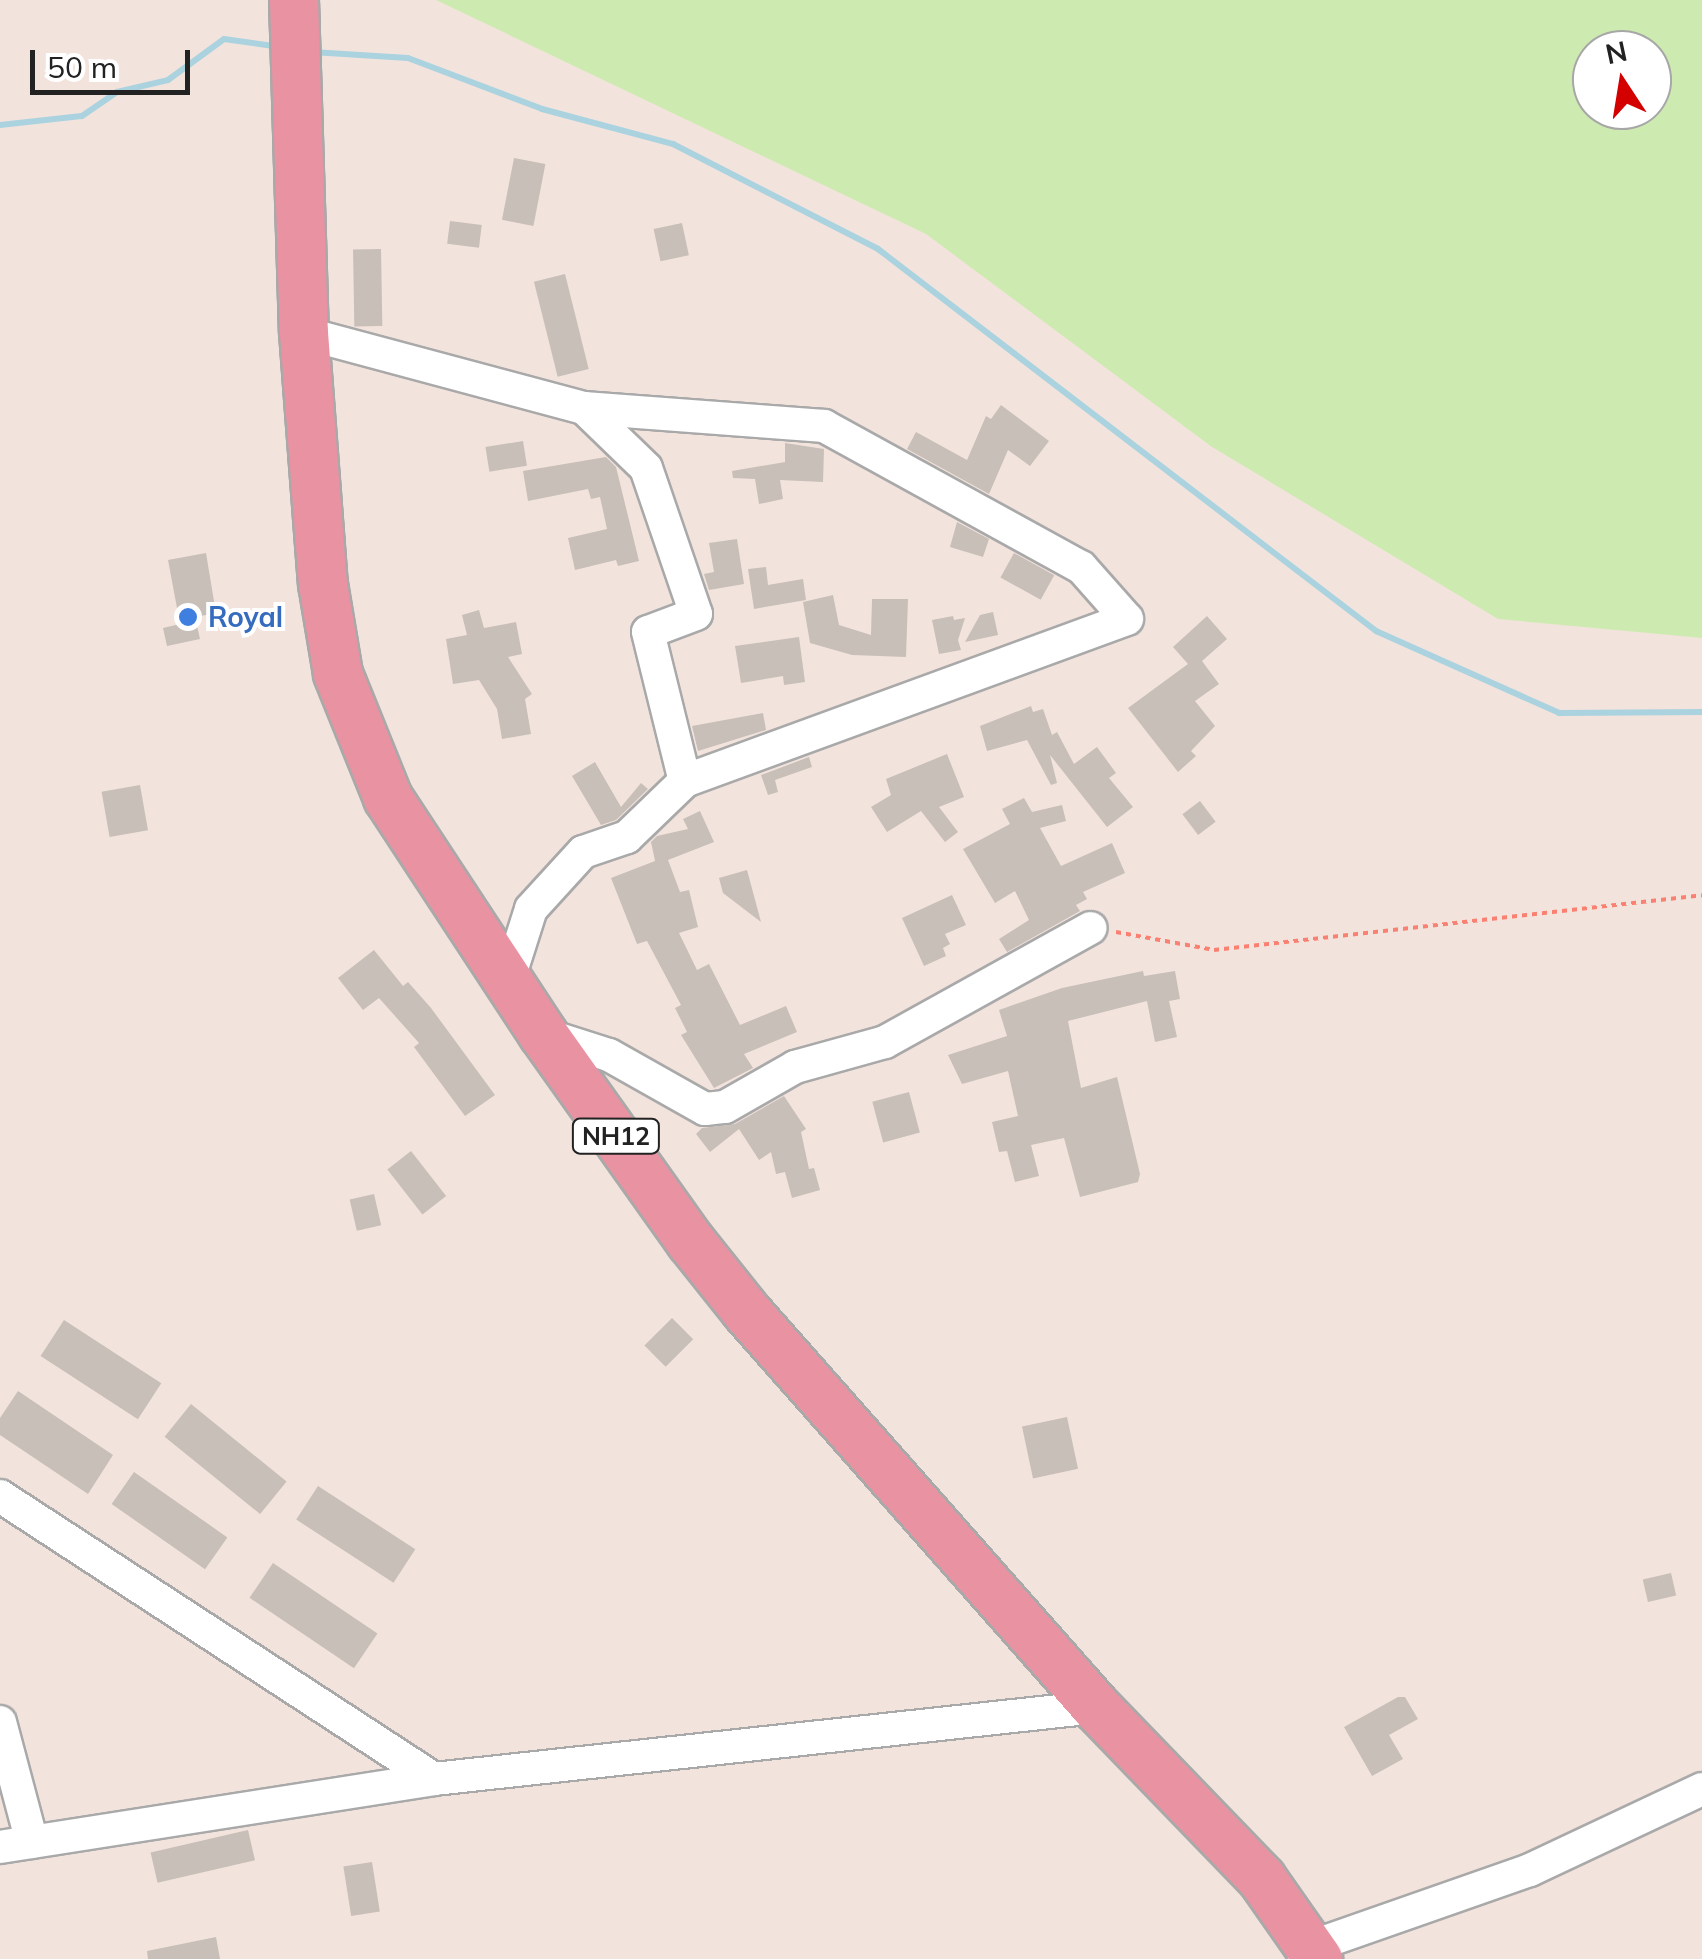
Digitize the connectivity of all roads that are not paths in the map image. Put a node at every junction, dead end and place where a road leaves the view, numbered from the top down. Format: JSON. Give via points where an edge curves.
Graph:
{"nodes":[{"id":1,"x":294,"y":0,"type":"edge"},
{"id":2,"x":304,"y":333,"type":"junction"},
{"id":3,"x":584,"y":408,"type":"junction"},
{"id":4,"x":685,"y":780,"type":"junction"},
{"id":5,"x":1092,"y":928,"type":"road end"},
{"id":6,"x":508,"y":981,"type":"junction"},
{"id":7,"x":544,"y":1034,"type":"junction"},
{"id":8,"x":0,"y":1496,"type":"edge"},
{"id":9,"x":1096,"y":1707,"type":"junction"},
{"id":10,"x":0,"y":1722,"type":"edge"},
{"id":11,"x":434,"y":1779,"type":"junction"},
{"id":12,"x":1702,"y":1789,"type":"edge"},
{"id":13,"x":16,"y":1844,"type":"edge"},
{"id":14,"x":1311,"y":1955,"type":"edge"}],
"edges":[{"from":1,"to":2,"type":"highway","number":"NH12"},
{"from":2,"to":3,"type":"street"},
{"from":2,"to":6,"type":"highway","number":"NH12","via":[[323,584],[342,688],[388,798]]},
{"from":3,"to":4,"type":"street","via":[[646,468],[696,614],[648,632]]},
{"from":3,"to":4,"type":"street","via":[[824,426],[1080,567],[1126,619]]},
{"from":4,"to":6,"type":"street","via":[[628,837],[583,852],[530,909]]},
{"from":5,"to":7,"type":"street","via":[[885,1042],[795,1067],[725,1107],[705,1109],[609,1054]]},
{"from":6,"to":7,"type":"highway","number":"NH12"},
{"from":7,"to":9,"type":"highway","number":"NH12","via":[[746,1311]]},
{"from":8,"to":11,"type":"street"},
{"from":9,"to":11,"type":"street"},
{"from":9,"to":14,"type":"highway","number":"NH12","via":[[1262,1879]]},
{"from":10,"to":13,"type":"street"},
{"from":11,"to":13,"type":"street"},
{"from":12,"to":14,"type":"street","via":[[1530,1870]]}]}
